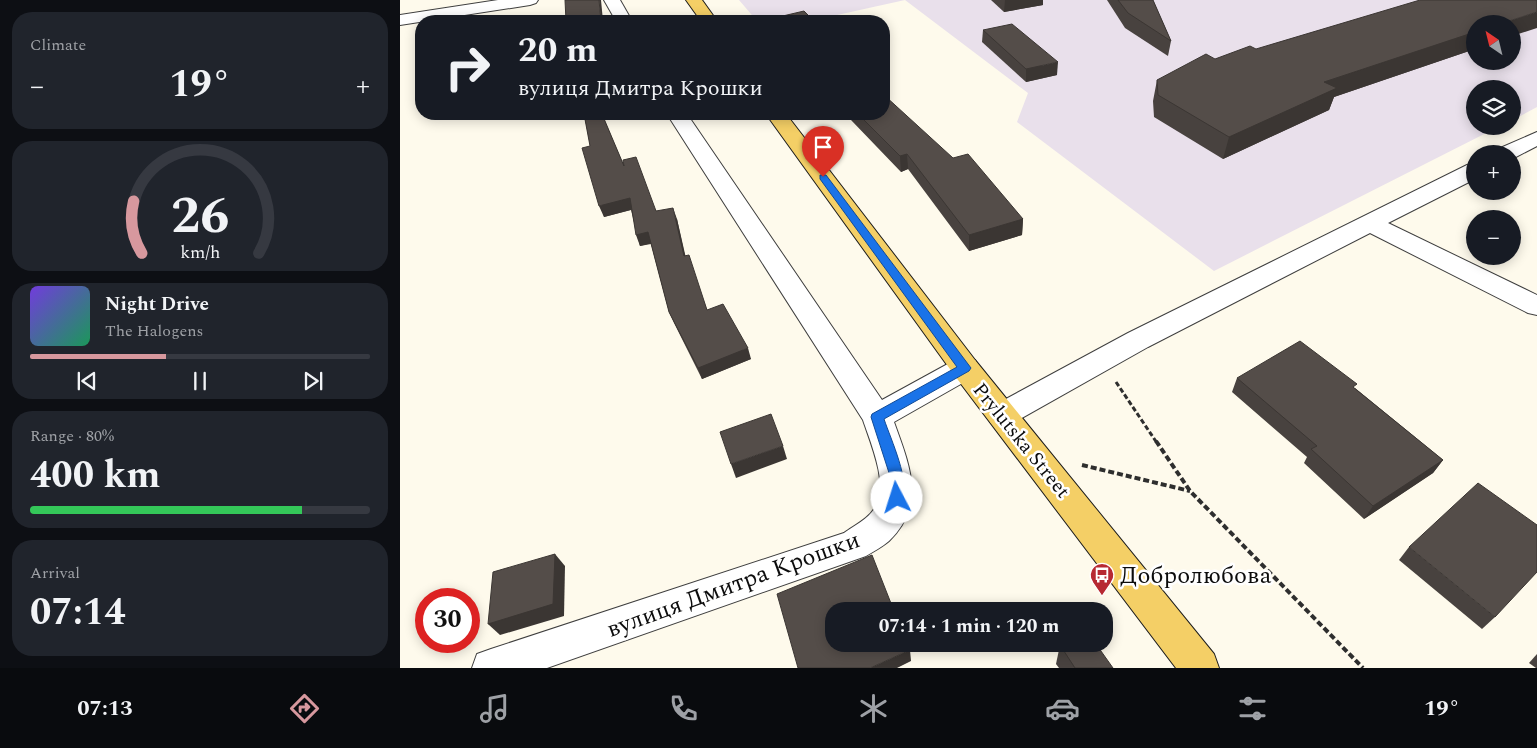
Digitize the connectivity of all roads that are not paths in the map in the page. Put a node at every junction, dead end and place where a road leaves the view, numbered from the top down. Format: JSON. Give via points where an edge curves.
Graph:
{"nodes":[{"id":1,"x":530,"y":0,"type":"edge"},
{"id":2,"x":612,"y":0,"type":"edge"},
{"id":3,"x":694,"y":0,"type":"edge"},
{"id":4,"x":432,"y":15,"type":"edge"},
{"id":5,"x":621,"y":15,"type":"edge"},
{"id":6,"x":705,"y":15,"type":"edge"},
{"id":7,"x":415,"y":18,"type":"edge"},
{"id":8,"x":400,"y":20,"type":"edge"},
{"id":9,"x":682,"y":120,"type":"edge"},
{"id":10,"x":780,"y":120,"type":"edge"},
{"id":11,"x":1537,"y":138,"type":"edge"},
{"id":12,"x":1521,"y":146,"type":"edge"},
{"id":13,"x":1466,"y":174,"type":"edge"},
{"id":14,"x":1370,"y":222,"type":"junction"},
{"id":15,"x":1537,"y":306,"type":"edge"},
{"id":16,"x":965,"y":368,"type":"junction"},
{"id":17,"x":1002,"y":415,"type":"junction"},
{"id":18,"x":877,"y":417,"type":"junction"},
{"id":19,"x":491,"y":668,"type":"edge"},
{"id":20,"x":1200,"y":668,"type":"edge"}],
"edges":[{"from":1,"to":4,"type":"street"},
{"from":2,"to":5,"type":"street"},
{"from":3,"to":6,"type":"main road"},
{"from":7,"to":8,"type":"street"},
{"from":9,"to":18,"type":"street"},
{"from":10,"to":16,"type":"main road","name":"Prylutska Street"},
{"from":11,"to":12,"type":"street"},
{"from":13,"to":14,"type":"street"},
{"from":14,"to":15,"type":"street"},
{"from":14,"to":17,"type":"street"},
{"from":16,"to":17,"type":"main road","name":"Prylutska Street"},
{"from":16,"to":18,"type":"street"},
{"from":17,"to":20,"type":"main road","name":"Prylutska Street"},
{"from":18,"to":19,"type":"street","name":"вулиця Дмитра Крошки","via":[[897,479],[897,498],[877,529],[854,545]]}]}
